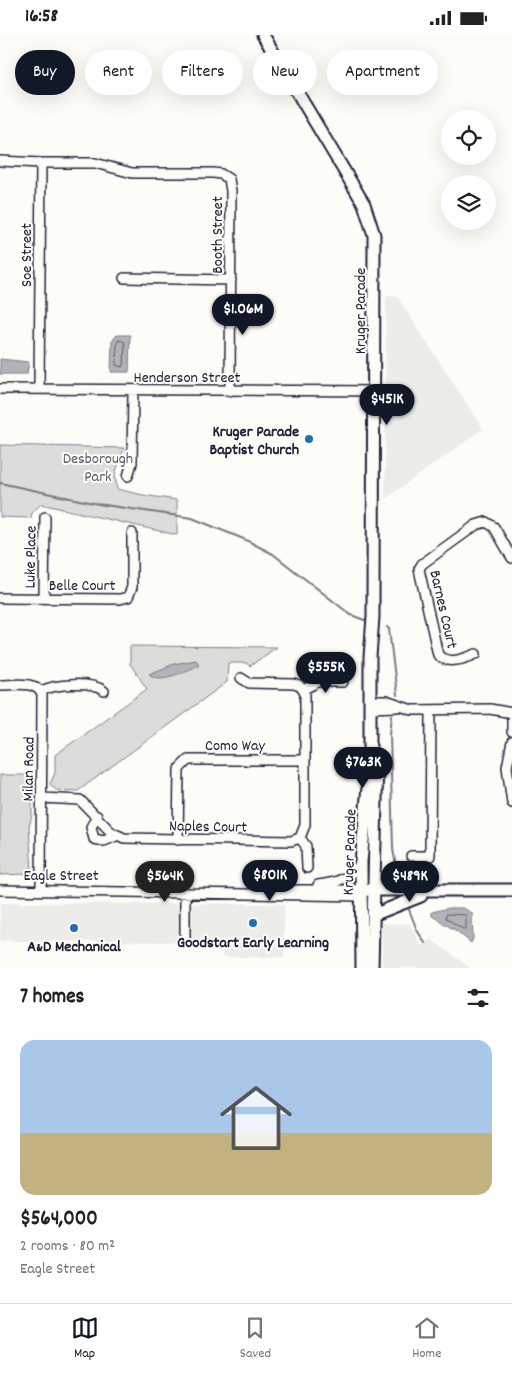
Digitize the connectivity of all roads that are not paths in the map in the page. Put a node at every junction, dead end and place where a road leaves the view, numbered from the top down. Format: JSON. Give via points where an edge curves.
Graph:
{"nodes":[{"id":1,"x":263,"y":35,"type":"edge"},
{"id":2,"x":0,"y":161,"type":"edge"},
{"id":3,"x":41,"y":163,"type":"junction"},
{"id":4,"x":124,"y":278,"type":"dead end"},
{"id":5,"x":231,"y":280,"type":"junction"},
{"id":6,"x":0,"y":389,"type":"edge"},
{"id":7,"x":39,"y":389,"type":"junction"},
{"id":8,"x":133,"y":391,"type":"junction"},
{"id":9,"x":230,"y":391,"type":"junction"},
{"id":10,"x":375,"y":391,"type":"junction"},
{"id":11,"x":388,"y":391,"type":"dead end"},
{"id":12,"x":128,"y":476,"type":"dead end"},
{"id":13,"x":45,"y":517,"type":"dead end"},
{"id":14,"x":132,"y":533,"type":"dead end"},
{"id":15,"x":512,"y":558,"type":"edge"},
{"id":16,"x":0,"y":598,"type":"edge"},
{"id":17,"x":44,"y":598,"type":"junction"},
{"id":18,"x":476,"y":654,"type":"dead end"},
{"id":19,"x":240,"y":678,"type":"dead end"},
{"id":20,"x":343,"y":682,"type":"dead end"},
{"id":21,"x":0,"y":685,"type":"edge"},
{"id":22,"x":303,"y":690,"type":"junction"},
{"id":23,"x":41,"y":691,"type":"junction"},
{"id":24,"x":104,"y":691,"type":"dead end"},
{"id":25,"x":374,"y":704,"type":"junction"},
{"id":26,"x":431,"y":711,"type":"junction"},
{"id":27,"x":512,"y":713,"type":"edge"},
{"id":28,"x":512,"y":719,"type":"edge"},
{"id":29,"x":512,"y":732,"type":"edge"},
{"id":30,"x":512,"y":742,"type":"edge"},
{"id":31,"x":305,"y":760,"type":"junction"},
{"id":32,"x":42,"y":798,"type":"junction"},
{"id":33,"x":512,"y":803,"type":"edge"},
{"id":34,"x":97,"y":816,"type":"junction"},
{"id":35,"x":116,"y":836,"type":"junction"},
{"id":36,"x":300,"y":838,"type":"junction"},
{"id":37,"x":178,"y":840,"type":"junction"},
{"id":38,"x":412,"y":856,"type":"dead end"},
{"id":39,"x":361,"y":863,"type":"junction"},
{"id":40,"x":307,"y":868,"type":"dead end"},
{"id":41,"x":41,"y":889,"type":"junction"},
{"id":42,"x":296,"y":889,"type":"junction"},
{"id":43,"x":0,"y":890,"type":"edge"},
{"id":44,"x":512,"y":891,"type":"edge"},
{"id":45,"x":185,"y":892,"type":"junction"},
{"id":46,"x":241,"y":893,"type":"junction"},
{"id":47,"x":367,"y":893,"type":"junction"},
{"id":48,"x":421,"y":896,"type":"junction"},
{"id":49,"x":512,"y":896,"type":"edge"},
{"id":50,"x":373,"y":915,"type":"junction"},
{"id":51,"x":185,"y":939,"type":"dead end"},
{"id":52,"x":362,"y":968,"type":"edge"},
{"id":53,"x":372,"y":968,"type":"edge"}],
"edges":[{"from":1,"to":10,"type":"street","name":"Kruger Parade","via":[[364,204],[371,222],[375,241]]},
{"from":2,"to":3,"type":"street"},
{"from":3,"to":5,"type":"street","name":"Booth Street","via":[[88,163],[132,173],[213,173],[225,176],[230,184]]},
{"from":3,"to":7,"type":"street","name":"Soe Street"},
{"from":4,"to":5,"type":"street"},
{"from":5,"to":9,"type":"street","name":"Booth Street"},
{"from":6,"to":7,"type":"street","name":"Henderson Street"},
{"from":7,"to":8,"type":"street","name":"Henderson Street"},
{"from":8,"to":9,"type":"street","name":"Henderson Street"},
{"from":8,"to":12,"type":"street","via":[[132,463]]},
{"from":9,"to":10,"type":"street","name":"Henderson Street"},
{"from":10,"to":11,"type":"street","name":"Henderson Street"},
{"from":10,"to":25,"type":"street","name":"Kruger Parade"},
{"from":13,"to":17,"type":"street","name":"Luke Place"},
{"from":14,"to":17,"type":"street","name":"Belle Court","via":[[132,587],[128,597]]},
{"from":15,"to":18,"type":"street","name":"Barnes Court","via":[[494,527],[486,521],[476,525],[419,569],[438,655],[452,660]]},
{"from":16,"to":17,"type":"street","name":"Belle Court"},
{"from":19,"to":22,"type":"street","via":[[249,683],[294,684]]},
{"from":20,"to":22,"type":"street","via":[[318,682]]},
{"from":21,"to":23,"type":"street","via":[[31,685]]},
{"from":22,"to":31,"type":"street","via":[[306,699]]},
{"from":23,"to":24,"type":"street","via":[[54,685],[98,686]]},
{"from":23,"to":32,"type":"street","name":"Milan Road"},
{"from":25,"to":26,"type":"street","via":[[386,701],[398,707]]},
{"from":25,"to":39,"type":"street","name":"Kruger Parade"},
{"from":25,"to":47,"type":"street","name":"Kruger Parade"},
{"from":26,"to":27,"type":"street","via":[[490,709]]},
{"from":26,"to":38,"type":"street","via":[[430,856]]},
{"from":28,"to":29,"type":"street"},
{"from":30,"to":33,"type":"street","via":[[507,767]]},
{"from":31,"to":36,"type":"street","via":[[305,830]]},
{"from":31,"to":37,"type":"street","name":"Como Way","via":[[188,760],[179,769],[178,776]]},
{"from":32,"to":34,"type":"street","via":[[80,799]]},
{"from":32,"to":41,"type":"street","name":"Milan Road"},
{"from":34,"to":35,"type":"street"},
{"from":34,"to":35,"type":"street","name":"Naples Court","via":[[91,827],[94,839],[104,841]]},
{"from":35,"to":37,"type":"street","name":"Naples Court","via":[[135,840]]},
{"from":36,"to":37,"type":"street","name":"Naples Court","via":[[290,841]]},
{"from":36,"to":40,"type":"street","via":[[306,846]]},
{"from":39,"to":42,"type":"street","via":[[349,877]]},
{"from":39,"to":47,"type":"street","name":"Kruger Parade"},
{"from":41,"to":43,"type":"street","name":"Eagle Street"},
{"from":41,"to":45,"type":"street","name":"Eagle Street"},
{"from":42,"to":46,"type":"street","name":"Eagle Street"},
{"from":42,"to":47,"type":"street","name":"Eagle Street"},
{"from":44,"to":47,"type":"street","name":"Eagle Street"},
{"from":45,"to":46,"type":"street","name":"Eagle Street"},
{"from":45,"to":51,"type":"street"},
{"from":46,"to":47,"type":"street","name":"Eagle Street"},
{"from":47,"to":48,"type":"street","name":"Eagle Street"},
{"from":47,"to":50,"type":"street","name":"Kruger Parade"},
{"from":47,"to":52,"type":"street","name":"Kruger Parade"},
{"from":48,"to":49,"type":"street","name":"Eagle Street"},
{"from":48,"to":50,"type":"street"},
{"from":50,"to":53,"type":"street","name":"Kruger Parade"}]}
